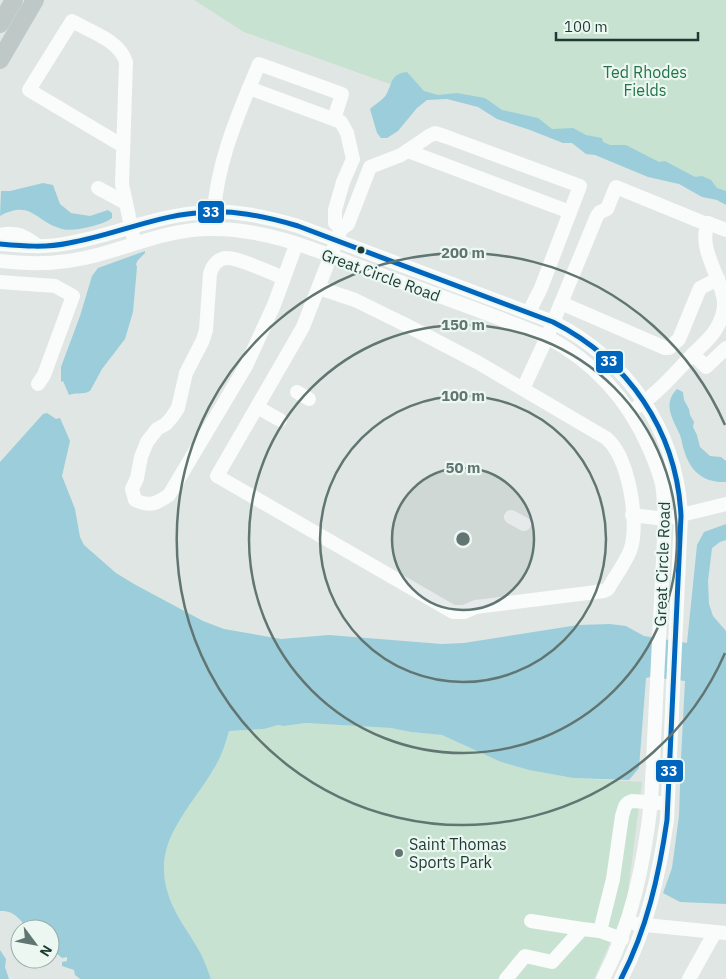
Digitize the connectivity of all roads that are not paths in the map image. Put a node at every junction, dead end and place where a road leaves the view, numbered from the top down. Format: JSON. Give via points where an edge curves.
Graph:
{"nodes":[{"id":1,"x":14,"y":0,"type":"edge"},
{"id":2,"x":35,"y":0,"type":"edge"},
{"id":3,"x":0,"y":24,"type":"edge"},
{"id":4,"x":0,"y":60,"type":"edge"},
{"id":5,"x":249,"y":88,"type":"junction"},
{"id":6,"x":334,"y":119,"type":"junction"},
{"id":7,"x":123,"y":146,"type":"junction"},
{"id":8,"x":408,"y":151,"type":"junction"},
{"id":9,"x":353,"y":159,"type":"junction"},
{"id":10,"x":370,"y":167,"type":"junction"},
{"id":11,"x":343,"y":182,"type":"junction"},
{"id":12,"x":98,"y":188,"type":"dead end"},
{"id":13,"x":361,"y":189,"type":"junction"},
{"id":14,"x":126,"y":203,"type":"junction"},
{"id":15,"x":214,"y":212,"type":"junction"},
{"id":16,"x":570,"y":212,"type":"junction"},
{"id":17,"x":708,"y":223,"type":"junction"},
{"id":18,"x":131,"y":227,"type":"junction"},
{"id":19,"x":726,"y":230,"type":"edge"},
{"id":20,"x":0,"y":235,"type":"edge"},
{"id":21,"x":339,"y":235,"type":"junction"},
{"id":22,"x":0,"y":244,"type":"edge"},
{"id":23,"x":134,"y":244,"type":"junction"},
{"id":24,"x":296,"y":245,"type":"junction"},
{"id":25,"x":38,"y":246,"type":"junction"},
{"id":26,"x":330,"y":257,"type":"junction"},
{"id":27,"x":0,"y":261,"type":"edge"},
{"id":28,"x":284,"y":278,"type":"junction"},
{"id":29,"x":0,"y":282,"type":"edge"},
{"id":30,"x":722,"y":287,"type":"edge"},
{"id":31,"x":319,"y":288,"type":"junction"},
{"id":32,"x":561,"y":303,"type":"junction"},
{"id":33,"x":725,"y":310,"type":"edge"},
{"id":34,"x":529,"y":312,"type":"junction"},
{"id":35,"x":553,"y":322,"type":"junction"},
{"id":36,"x":547,"y":337,"type":"junction"},
{"id":37,"x":726,"y":348,"type":"edge"},
{"id":38,"x":693,"y":354,"type":"junction"},
{"id":39,"x":38,"y":384,"type":"dead end"},
{"id":40,"x":523,"y":389,"type":"junction"},
{"id":41,"x":296,"y":392,"type":"dead end"},
{"id":42,"x":309,"y":399,"type":"dead end"},
{"id":43,"x":644,"y":402,"type":"junction"},
{"id":44,"x":257,"y":407,"type":"junction"},
{"id":45,"x":630,"y":411,"type":"junction"},
{"id":46,"x":280,"y":420,"type":"dead end"},
{"id":47,"x":726,"y":504,"type":"edge"},
{"id":48,"x":632,"y":516,"type":"junction"},
{"id":49,"x":682,"y":516,"type":"junction"},
{"id":50,"x":511,"y":517,"type":"dead end"},
{"id":51,"x":665,"y":519,"type":"junction"},
{"id":52,"x":524,"y":524,"type":"dead end"},
{"id":53,"x":429,"y":610,"type":"dead end"},
{"id":54,"x":453,"y":612,"type":"junction"},
{"id":55,"x":651,"y":802,"type":"junction"},
{"id":56,"x":668,"y":804,"type":"junction"},
{"id":57,"x":531,"y":921,"type":"dead end"},
{"id":58,"x":628,"y":923,"type":"junction"},
{"id":59,"x":644,"y":925,"type":"junction"},
{"id":60,"x":582,"y":928,"type":"junction"},
{"id":61,"x":600,"y":931,"type":"junction"},
{"id":62,"x":721,"y":932,"type":"edge"},
{"id":63,"x":622,"y":939,"type":"junction"},
{"id":64,"x":506,"y":979,"type":"edge"},
{"id":65,"x":604,"y":979,"type":"edge"},
{"id":66,"x":622,"y":979,"type":"edge"},
{"id":67,"x":689,"y":979,"type":"edge"}],
"edges":[{"from":1,"to":3,"type":"main road"},
{"from":2,"to":4,"type":"main road"},
{"from":5,"to":6,"type":"street"},
{"from":5,"to":6,"type":"street","via":[[259,64],[342,94]]},
{"from":5,"to":15,"type":"street","via":[[225,153]]},
{"from":6,"to":9,"type":"street","via":[[342,122]]},
{"from":7,"to":7,"type":"street","via":[[126,62],[123,53],[118,46],[72,21],[29,90]]},
{"from":7,"to":14,"type":"street","via":[[122,184]]},
{"from":8,"to":10,"type":"street"},
{"from":8,"to":16,"type":"street"},
{"from":8,"to":16,"type":"street","via":[[435,134],[580,186]]},
{"from":9,"to":10,"type":"street"},
{"from":9,"to":11,"type":"street"},
{"from":10,"to":13,"type":"street"},
{"from":11,"to":13,"type":"street"},
{"from":11,"to":21,"type":"street","via":[[334,210]]},
{"from":12,"to":14,"type":"street"},
{"from":13,"to":21,"type":"street","via":[[348,224]]},
{"from":14,"to":18,"type":"street"},
{"from":15,"to":18,"type":"street","name":"Great Circle Road","via":[[164,218]]},
{"from":15,"to":21,"type":"street","name":"Great Circle Road","via":[[242,213]]},
{"from":16,"to":34,"type":"street"},
{"from":17,"to":19,"type":"street"},
{"from":17,"to":30,"type":"street","via":[[704,239]]},
{"from":17,"to":32,"type":"street","via":[[616,187],[607,209],[597,216]]},
{"from":18,"to":23,"type":"street"},
{"from":18,"to":25,"type":"street","name":"Great Circle Road","via":[[69,243]]},
{"from":20,"to":25,"type":"street","via":[[26,236]]},
{"from":21,"to":26,"type":"street"},
{"from":21,"to":34,"type":"street","name":"Great Circle Road"},
{"from":22,"to":25,"type":"street","name":"Great Circle Road"},
{"from":23,"to":24,"type":"street","name":"Great Circle Road","via":[[187,230],[222,229],[258,233]]},
{"from":23,"to":27,"type":"street","name":"Great Circle Road","via":[[66,262],[29,264]]},
{"from":24,"to":26,"type":"street","name":"Great Circle Road"},
{"from":24,"to":28,"type":"street"},
{"from":26,"to":31,"type":"street"},
{"from":26,"to":36,"type":"street","name":"Great Circle Road"},
{"from":28,"to":28,"type":"street","via":[[246,366],[169,495],[145,505],[135,500],[132,489],[147,442],[178,408],[186,373],[203,340],[213,266],[230,258]]},
{"from":29,"to":39,"type":"street","via":[[54,286],[73,296]]},
{"from":30,"to":32,"type":"street","via":[[700,288],[679,339],[669,348]]},
{"from":30,"to":33,"type":"street"},
{"from":31,"to":40,"type":"street","via":[[355,300],[406,325]]},
{"from":31,"to":44,"type":"street","via":[[303,327]]},
{"from":32,"to":35,"type":"street"},
{"from":33,"to":38,"type":"street","via":[[716,330]]},
{"from":34,"to":35,"type":"street","name":"Great Circle Road"},
{"from":35,"to":36,"type":"street"},
{"from":35,"to":43,"type":"street","name":"Great Circle Road","via":[[572,331],[618,368]]},
{"from":36,"to":40,"type":"street"},
{"from":36,"to":45,"type":"street","name":"Great Circle Road","via":[[600,374]]},
{"from":37,"to":38,"type":"street","via":[[706,367]]},
{"from":38,"to":43,"type":"street"},
{"from":40,"to":48,"type":"street","via":[[611,442],[627,477]]},
{"from":41,"to":42,"type":"street"},
{"from":43,"to":45,"type":"street"},
{"from":43,"to":49,"type":"street","name":"Great Circle Road","via":[[672,460]]},
{"from":44,"to":46,"type":"street"},
{"from":44,"to":54,"type":"street","via":[[217,476]]},
{"from":45,"to":51,"type":"street","name":"Great Circle Road","via":[[659,472]]},
{"from":47,"to":49,"type":"street"},
{"from":48,"to":51,"type":"street"},
{"from":48,"to":54,"type":"street","via":[[631,549],[608,589]]},
{"from":49,"to":51,"type":"street"},
{"from":49,"to":56,"type":"street","name":"Great Circle Road"},
{"from":50,"to":52,"type":"street"},
{"from":51,"to":55,"type":"street","name":"Great Circle Road"},
{"from":53,"to":54,"type":"street"},
{"from":55,"to":56,"type":"street"},
{"from":55,"to":58,"type":"street","name":"Great Circle Road","via":[[640,881]]},
{"from":55,"to":61,"type":"street","via":[[628,802],[624,809],[612,886]]},
{"from":56,"to":59,"type":"street","name":"Great Circle Road","via":[[658,873]]},
{"from":57,"to":60,"type":"street"},
{"from":58,"to":59,"type":"street"},
{"from":58,"to":63,"type":"street","name":"Great Circle Road"},
{"from":59,"to":62,"type":"street"},
{"from":59,"to":66,"type":"street","name":"Great Circle Road"},
{"from":60,"to":61,"type":"street"},
{"from":60,"to":64,"type":"street","via":[[552,962],[525,956]]},
{"from":61,"to":63,"type":"street"},
{"from":62,"to":67,"type":"street"},
{"from":63,"to":65,"type":"street","name":"Great Circle Road"}]}
